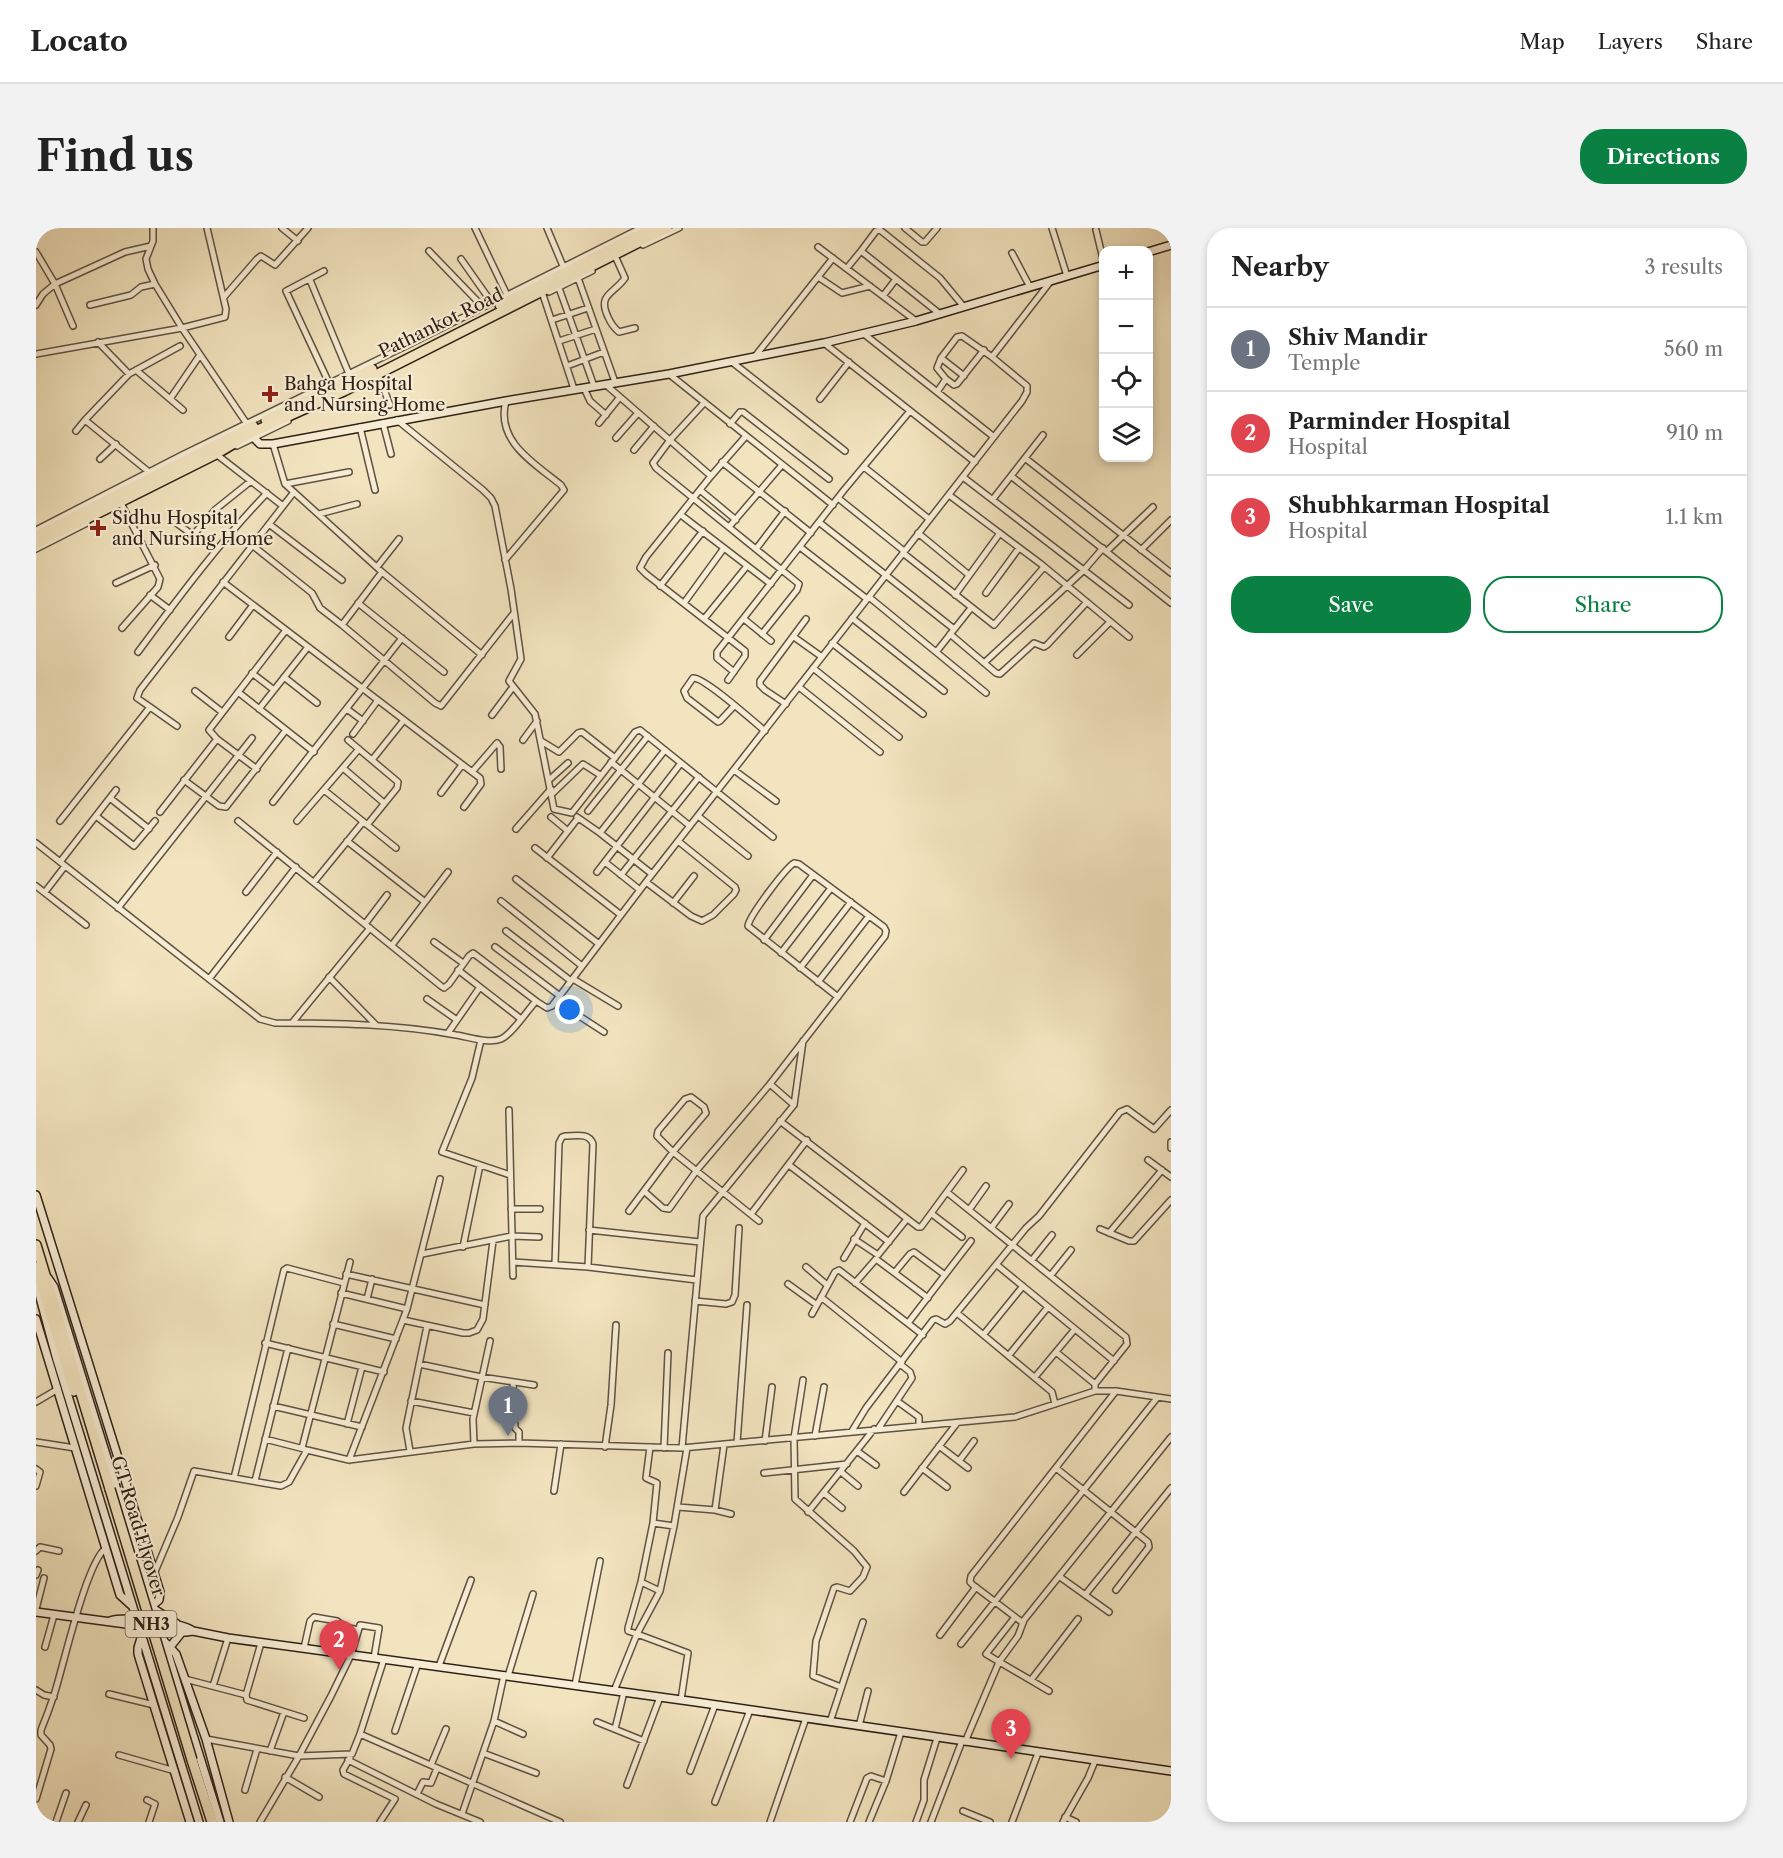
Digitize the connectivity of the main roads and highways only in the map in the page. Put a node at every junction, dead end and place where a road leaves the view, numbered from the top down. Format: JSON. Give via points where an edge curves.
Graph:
{"nodes":[{"id":1,"x":652,"y":228,"type":"edge"},
{"id":2,"x":667,"y":228,"type":"edge"},
{"id":3,"x":250,"y":430,"type":"junction"},
{"id":4,"x":36,"y":536,"type":"edge"},
{"id":5,"x":36,"y":544,"type":"edge"},
{"id":6,"x":36,"y":1245,"type":"edge"},
{"id":7,"x":40,"y":1272,"type":"edge"},
{"id":8,"x":189,"y":1760,"type":"junction"},
{"id":9,"x":205,"y":1822,"type":"edge"},
{"id":10,"x":212,"y":1822,"type":"edge"}],
"edges":[{"from":1,"to":3,"type":"highway"},
{"from":2,"to":3,"type":"highway","name":"Pathankot Road","via":[[344,391]]},
{"from":3,"to":4,"type":"highway"},
{"from":3,"to":5,"type":"highway","name":"Pathankot Road","via":[[218,455]]},
{"from":6,"to":7,"type":"highway","number":"NH3"},
{"from":7,"to":8,"type":"highway","name":"GT Road Flyover","number":"NH3","bridge":true},
{"from":8,"to":9,"type":"highway","name":"GT Road Flyover","number":"NH3"},
{"from":8,"to":10,"type":"highway","name":"GT Road Flyover","number":"NH3"}]}
